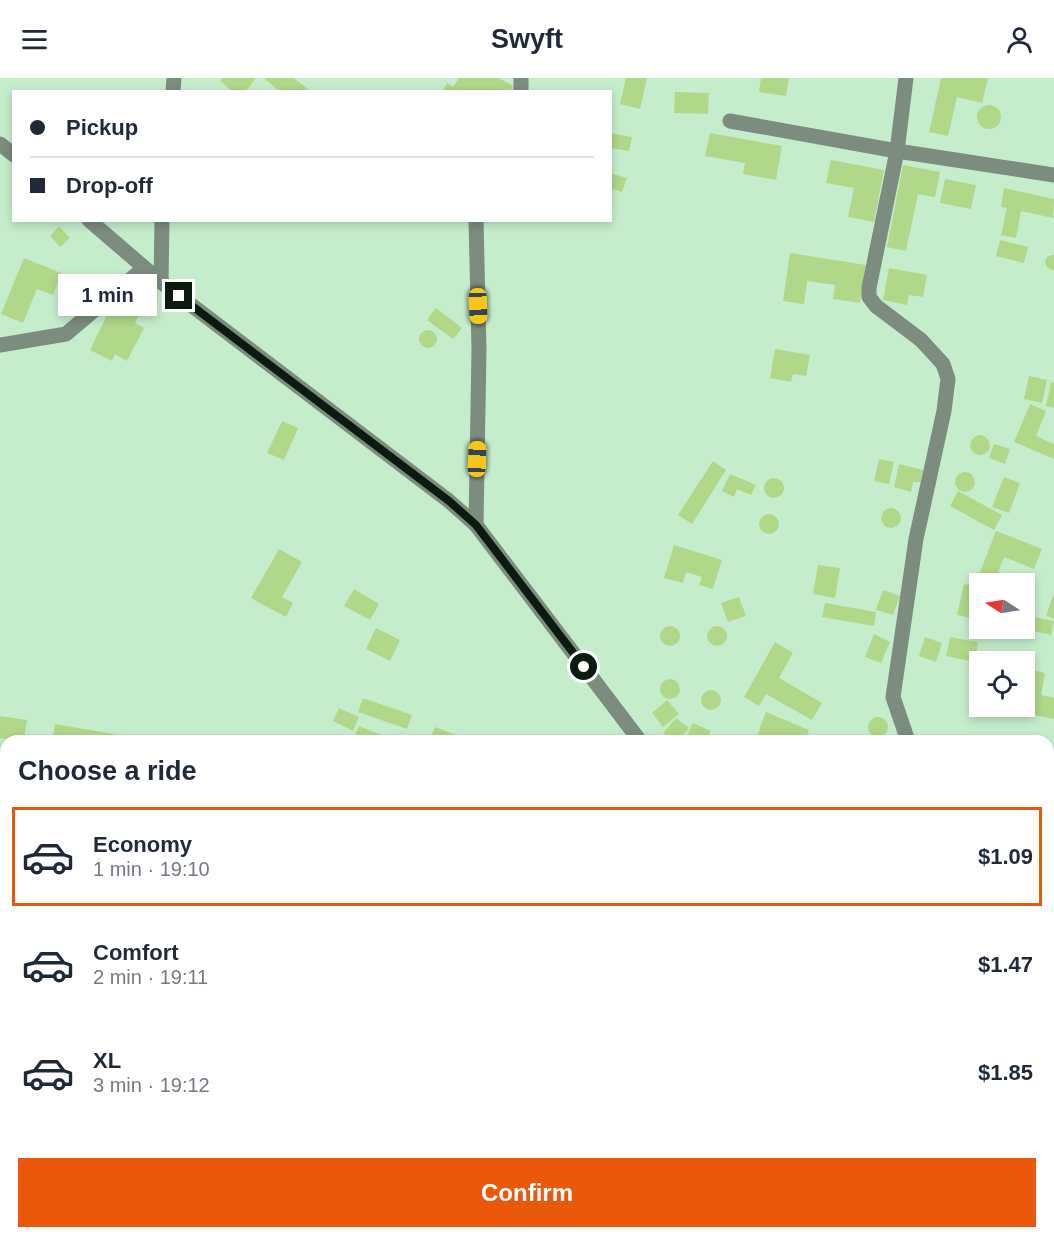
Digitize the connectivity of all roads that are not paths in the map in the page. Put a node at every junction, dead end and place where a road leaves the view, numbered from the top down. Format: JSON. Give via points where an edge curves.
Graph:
{"nodes":[{"id":1,"x":906,"y":78,"type":"edge"},
{"id":2,"x":730,"y":121,"type":"dead end"},
{"id":3,"x":0,"y":144,"type":"edge"},
{"id":4,"x":897,"y":151,"type":"junction"},
{"id":5,"x":12,"y":153,"type":"edge"},
{"id":6,"x":1054,"y":176,"type":"edge"},
{"id":7,"x":91,"y":222,"type":"edge"},
{"id":8,"x":162,"y":222,"type":"edge"},
{"id":9,"x":476,"y":222,"type":"edge"},
{"id":10,"x":144,"y":268,"type":"junction"},
{"id":11,"x":161,"y":282,"type":"junction"},
{"id":12,"x":0,"y":345,"type":"edge"},
{"id":13,"x":476,"y":525,"type":"junction"},
{"id":14,"x":635,"y":735,"type":"edge"},
{"id":15,"x":906,"y":735,"type":"edge"}],
"edges":[{"from":1,"to":4,"type":"street"},
{"from":2,"to":4,"type":"street"},
{"from":3,"to":5,"type":"street"},
{"from":4,"to":6,"type":"street"},
{"from":4,"to":15,"type":"street","via":[[869,297],[921,340],[943,364],[948,379],[916,538],[893,697]]},
{"from":7,"to":10,"type":"street"},
{"from":8,"to":11,"type":"street"},
{"from":9,"to":13,"type":"street"},
{"from":10,"to":11,"type":"street"},
{"from":10,"to":12,"type":"street","via":[[66,334]]},
{"from":11,"to":13,"type":"street"},
{"from":13,"to":14,"type":"street"}]}
